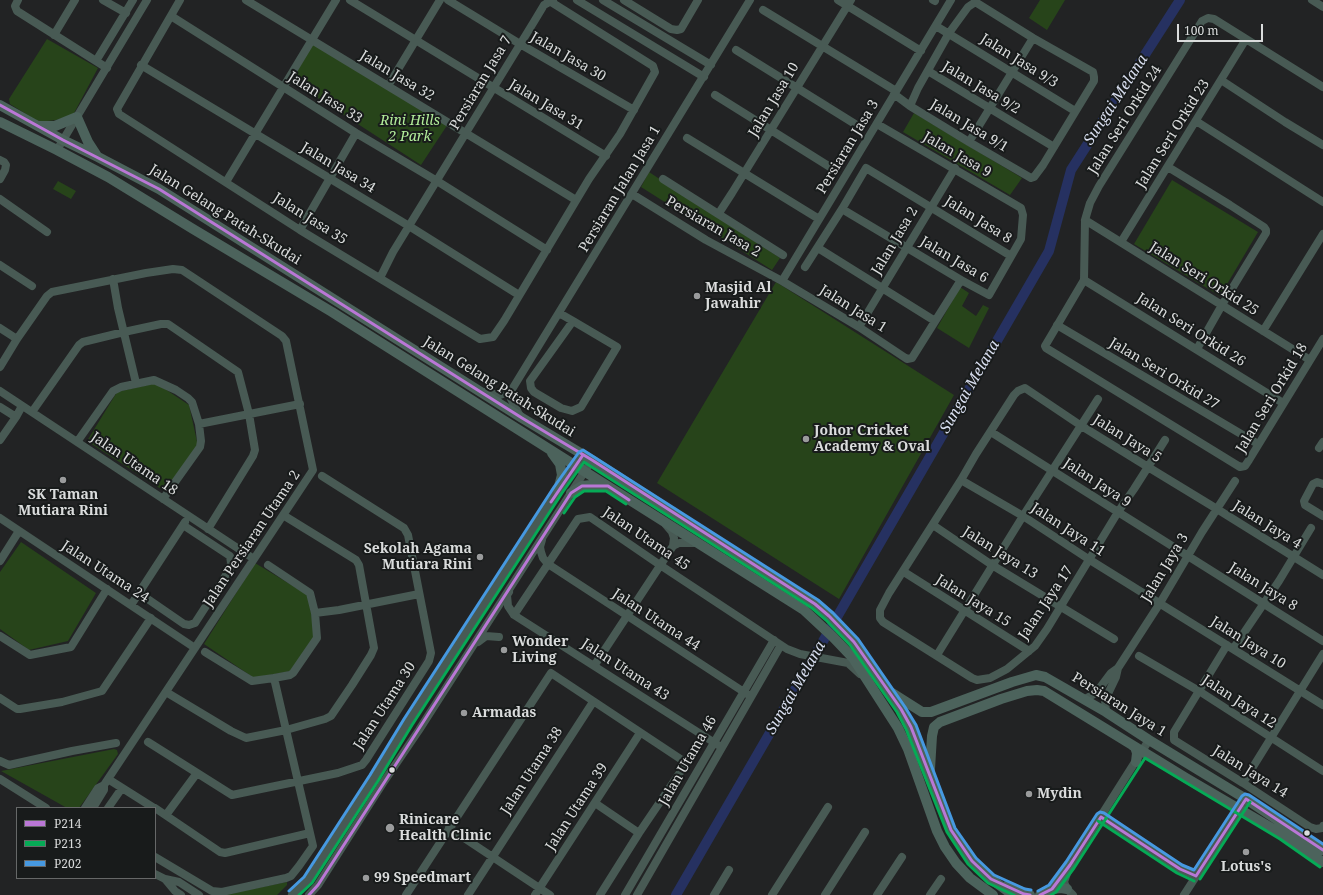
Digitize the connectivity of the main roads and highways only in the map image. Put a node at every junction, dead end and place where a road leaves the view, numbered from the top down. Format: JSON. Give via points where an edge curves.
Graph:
{"nodes":[{"id":1,"x":0,"y":105,"type":"edge"},
{"id":2,"x":0,"y":122,"type":"edge"},
{"id":3,"x":37,"y":126,"type":"junction"},
{"id":4,"x":98,"y":157,"type":"junction"},
{"id":5,"x":200,"y":215,"type":"junction"},
{"id":6,"x":193,"y":229,"type":"junction"},
{"id":7,"x":547,"y":448,"type":"junction"},
{"id":8,"x":608,"y":486,"type":"junction"},
{"id":9,"x":558,"y":490,"type":"road end"},
{"id":10,"x":571,"y":493,"type":"road end"},
{"id":11,"x":998,"y":687,"type":"junction"},
{"id":12,"x":887,"y":690,"type":"junction"},
{"id":13,"x":1000,"y":699,"type":"junction"},
{"id":14,"x":1131,"y":743,"type":"junction"},
{"id":15,"x":1136,"y":762,"type":"road end"},
{"id":16,"x":930,"y":773,"type":"junction"},
{"id":17,"x":1323,"y":850,"type":"edge"},
{"id":18,"x":1322,"y":862,"type":"edge"},
{"id":19,"x":1070,"y":865,"type":"road end"},
{"id":20,"x":992,"y":879,"type":"junction"},
{"id":21,"x":1052,"y":889,"type":"junction"},
{"id":22,"x":1070,"y":892,"type":"edge"},
{"id":23,"x":993,"y":895,"type":"edge"},
{"id":24,"x":1013,"y":895,"type":"edge"},
{"id":25,"x":1030,"y":895,"type":"edge"},
{"id":26,"x":1040,"y":895,"type":"edge"}],
"edges":[{"from":1,"to":3,"type":"main road","name":"Jalan Gelang Patah-Skudai"},
{"from":2,"to":6,"type":"main road","name":"Jalan Gelang Patah-Skudai","via":[[108,177]]},
{"from":3,"to":4,"type":"main road","name":"Jalan Gelang Patah-Skudai"},
{"from":3,"to":4,"type":"main road","via":[[54,126],[77,117]]},
{"from":4,"to":5,"type":"main road","name":"Jalan Gelang Patah-Skudai","via":[[159,188]]},
{"from":5,"to":6,"type":"main road","via":[[174,204],[171,206],[172,210]]},
{"from":5,"to":12,"type":"main road","name":"Jalan Gelang Patah-Skudai","via":[[815,604],[854,642]]},
{"from":6,"to":7,"type":"main road","name":"Jalan Gelang Patah-Skudai","via":[[337,315]]},
{"from":7,"to":8,"type":"main road","name":"Jalan Gelang Patah-Skudai"},
{"from":7,"to":9,"type":"main road","via":[[560,464],[562,475]]},
{"from":8,"to":10,"type":"main road","via":[[582,486]]},
{"from":8,"to":23,"type":"main road","name":"Jalan Gelang Patah-Skudai","via":[[804,610],[853,658],[898,728],[945,846],[960,868]]},
{"from":11,"to":12,"type":"main road","name":"Persiaran Jaya 1","via":[[931,712],[922,712]]},
{"from":11,"to":13,"type":"main road","via":[[995,692]]},
{"from":11,"to":17,"type":"main road","name":"Persiaran Jaya 1","via":[[1036,675],[1045,676],[1086,699]]},
{"from":12,"to":16,"type":"main road","name":"Jalan Gelang Patah-Skudai","via":[[911,727]]},
{"from":13,"to":14,"type":"main road","name":"Persiaran Jaya 1","via":[[1027,691],[1044,691]]},
{"from":13,"to":16,"type":"main road","name":"Persiaran Jaya 1","via":[[940,722],[934,728]]},
{"from":14,"to":15,"type":"main road","via":[[1136,750]]},
{"from":14,"to":18,"type":"main road","name":"Persiaran Jaya 1"},
{"from":16,"to":20,"type":"main road","name":"Jalan Gelang Patah-Skudai","via":[[951,830],[972,861]]},
{"from":19,"to":21,"type":"main road"},
{"from":20,"to":24,"type":"main road","name":"Jalan Gelang Patah-Skudai"},
{"from":20,"to":25,"type":"main road"},
{"from":21,"to":22,"type":"main road","via":[[1061,888]]},
{"from":21,"to":26,"type":"main road"}]}
